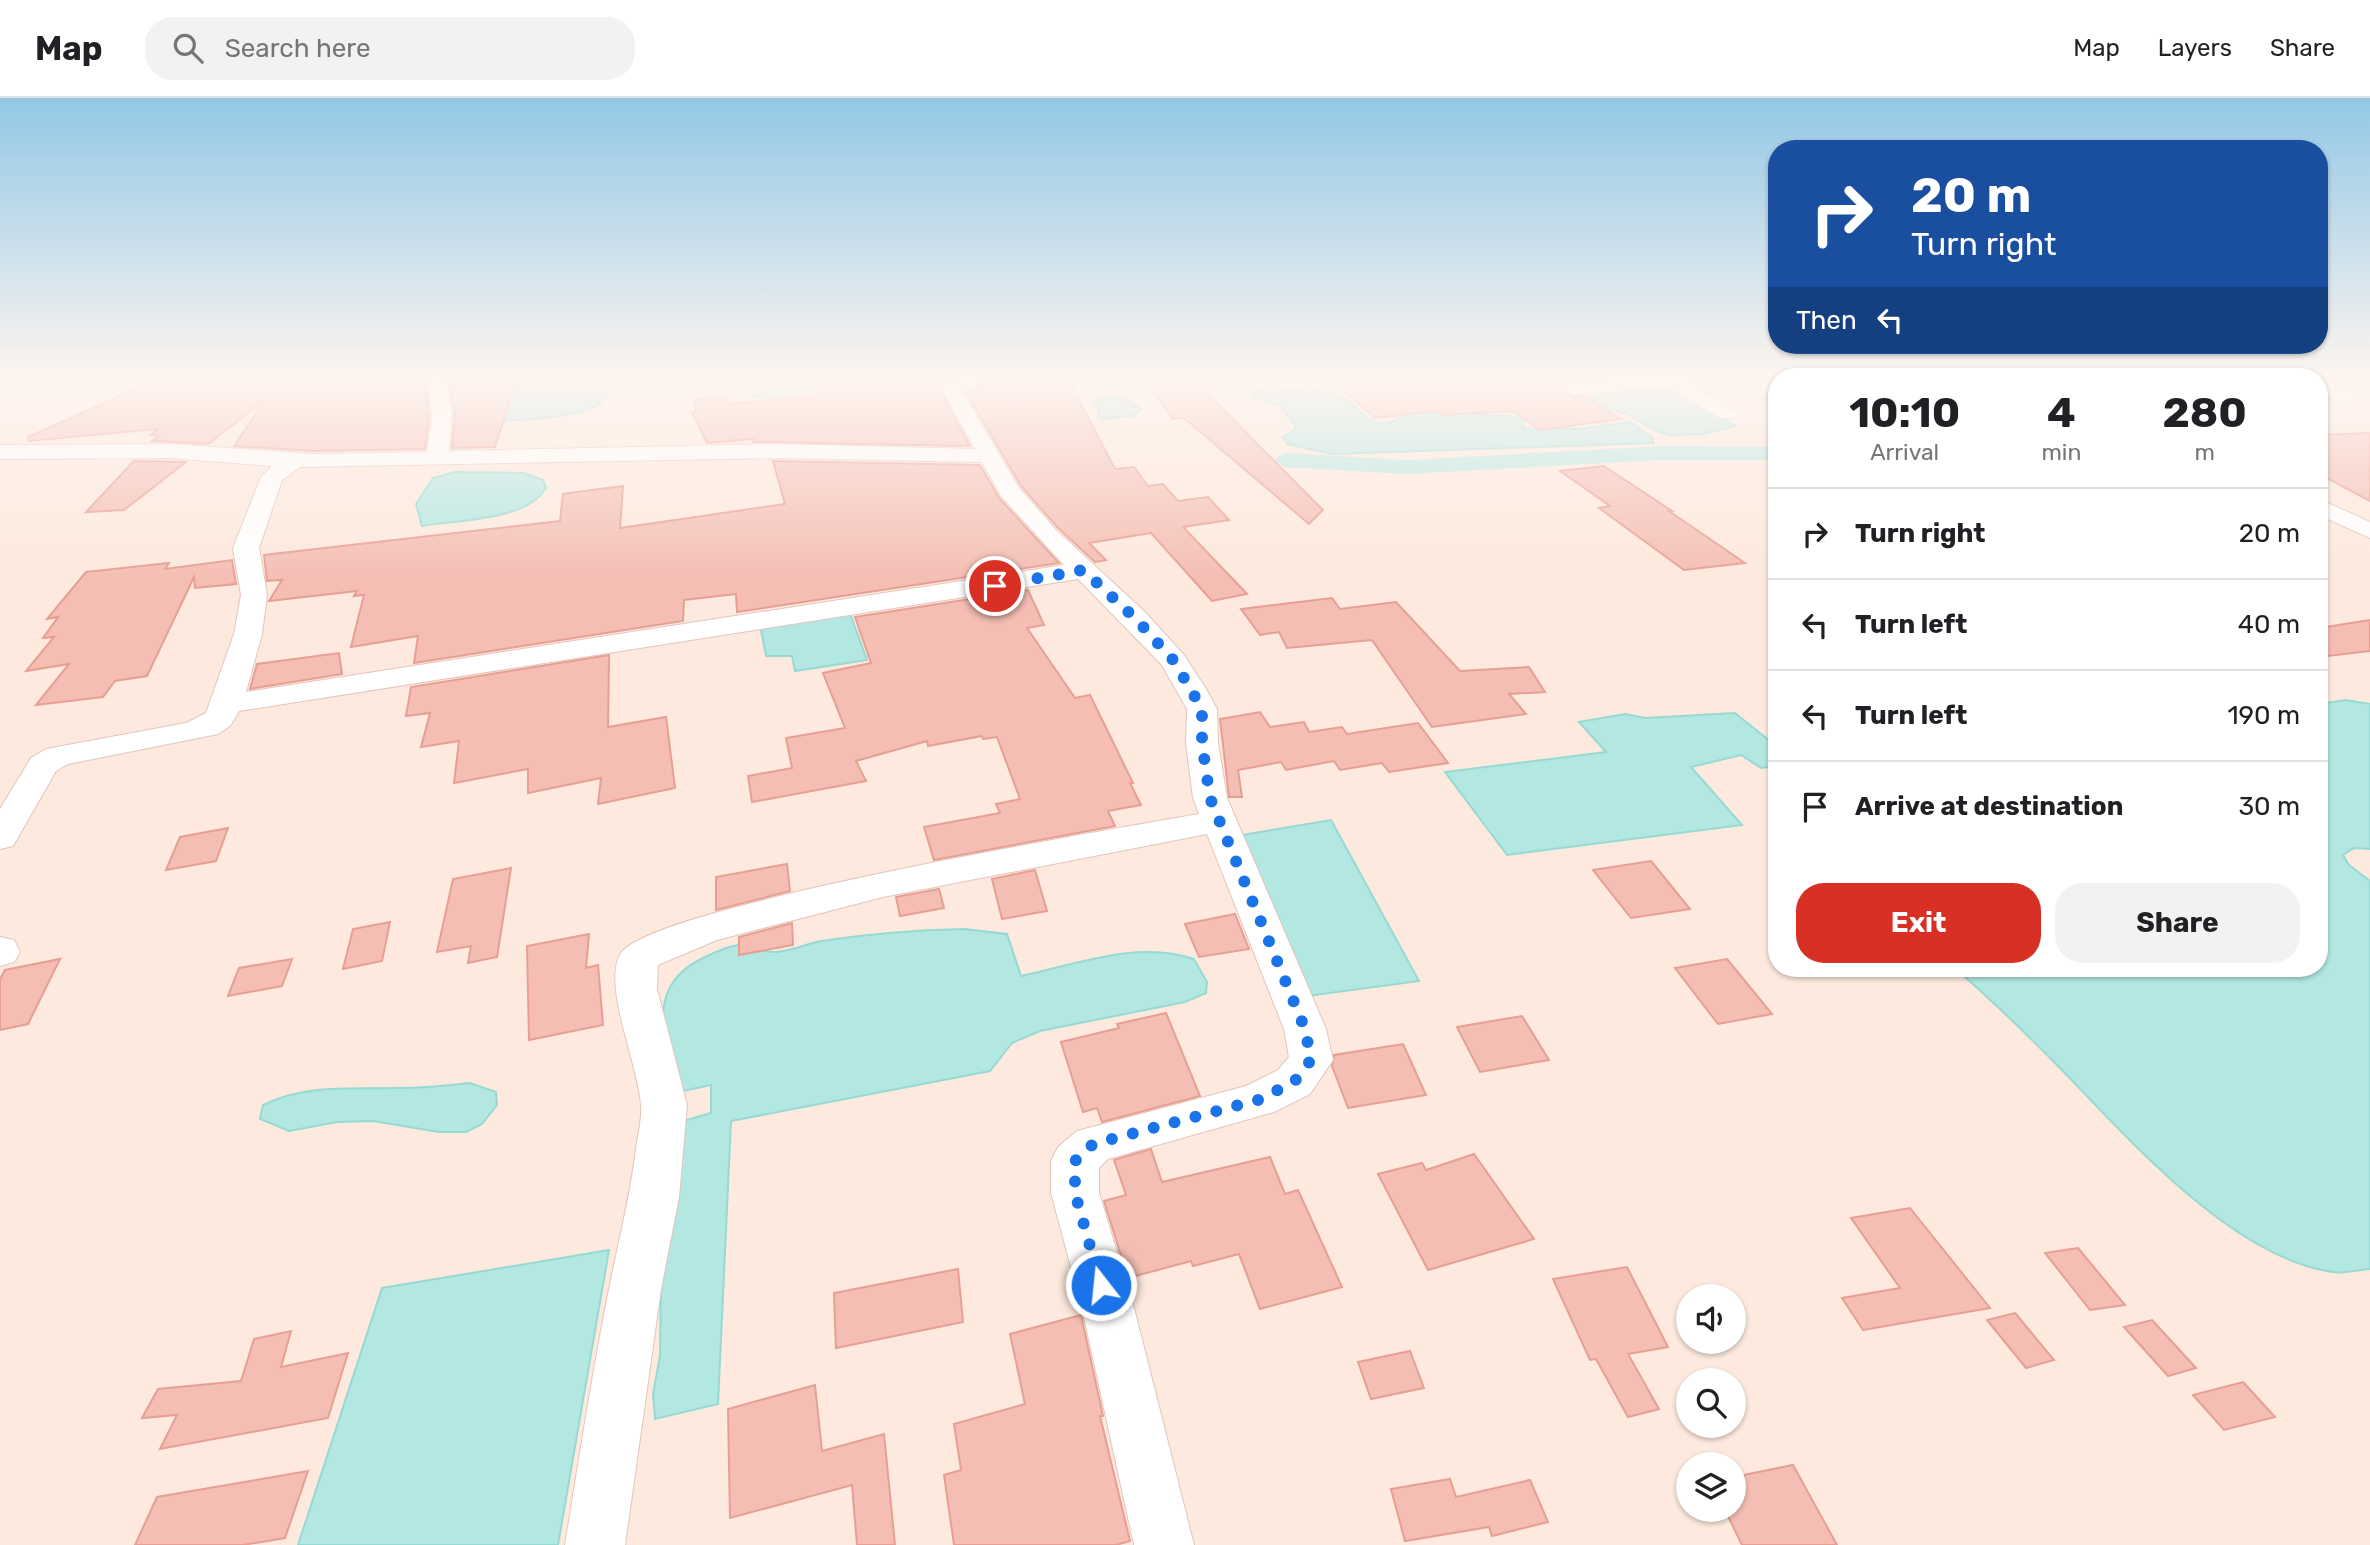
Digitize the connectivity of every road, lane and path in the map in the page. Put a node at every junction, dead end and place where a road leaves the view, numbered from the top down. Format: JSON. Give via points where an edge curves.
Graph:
{"nodes":[{"id":1,"x":439,"y":447,"type":"edge"},
{"id":2,"x":985,"y":447,"type":"edge"},
{"id":3,"x":0,"y":452,"type":"edge"},
{"id":4,"x":990,"y":456,"type":"junction"},
{"id":5,"x":438,"y":458,"type":"junction"},
{"id":6,"x":295,"y":460,"type":"junction"},
{"id":7,"x":2328,"y":510,"type":"edge"},
{"id":8,"x":2370,"y":531,"type":"edge"},
{"id":9,"x":1083,"y":570,"type":"junction"},
{"id":10,"x":227,"y":704,"type":"junction"},
{"id":11,"x":1220,"y":821,"type":"junction"},
{"id":12,"x":0,"y":838,"type":"edge"},
{"id":13,"x":595,"y":1545,"type":"edge"},
{"id":14,"x":1164,"y":1545,"type":"edge"}],
"edges":[{"from":1,"to":5,"type":"street"},
{"from":2,"to":4,"type":"street"},
{"from":3,"to":6,"type":"street","via":[[170,451]]},
{"from":4,"to":5,"type":"street","via":[[777,451]]},
{"from":4,"to":9,"type":"street","via":[[1009,491]]},
{"from":5,"to":6,"type":"street"},
{"from":6,"to":10,"type":"street","via":[[272,477],[246,548],[254,595],[248,634]]},
{"from":7,"to":8,"type":"street"},
{"from":9,"to":10,"type":"street"},
{"from":9,"to":11,"type":"street","via":[[1174,661],[1202,709],[1209,787]]},
{"from":10,"to":12,"type":"street","via":[[219,719],[207,727],[58,756],[43,765]]},
{"from":11,"to":13,"type":"street","via":[[813,901],[696,933],[638,958],[636,989],[664,1105],[655,1197],[635,1289]]},
{"from":11,"to":14,"type":"street","via":[[1305,1029],[1311,1060],[1294,1082],[1258,1100],[1093,1144],[1075,1161],[1075,1193],[1108,1308]]}]}
